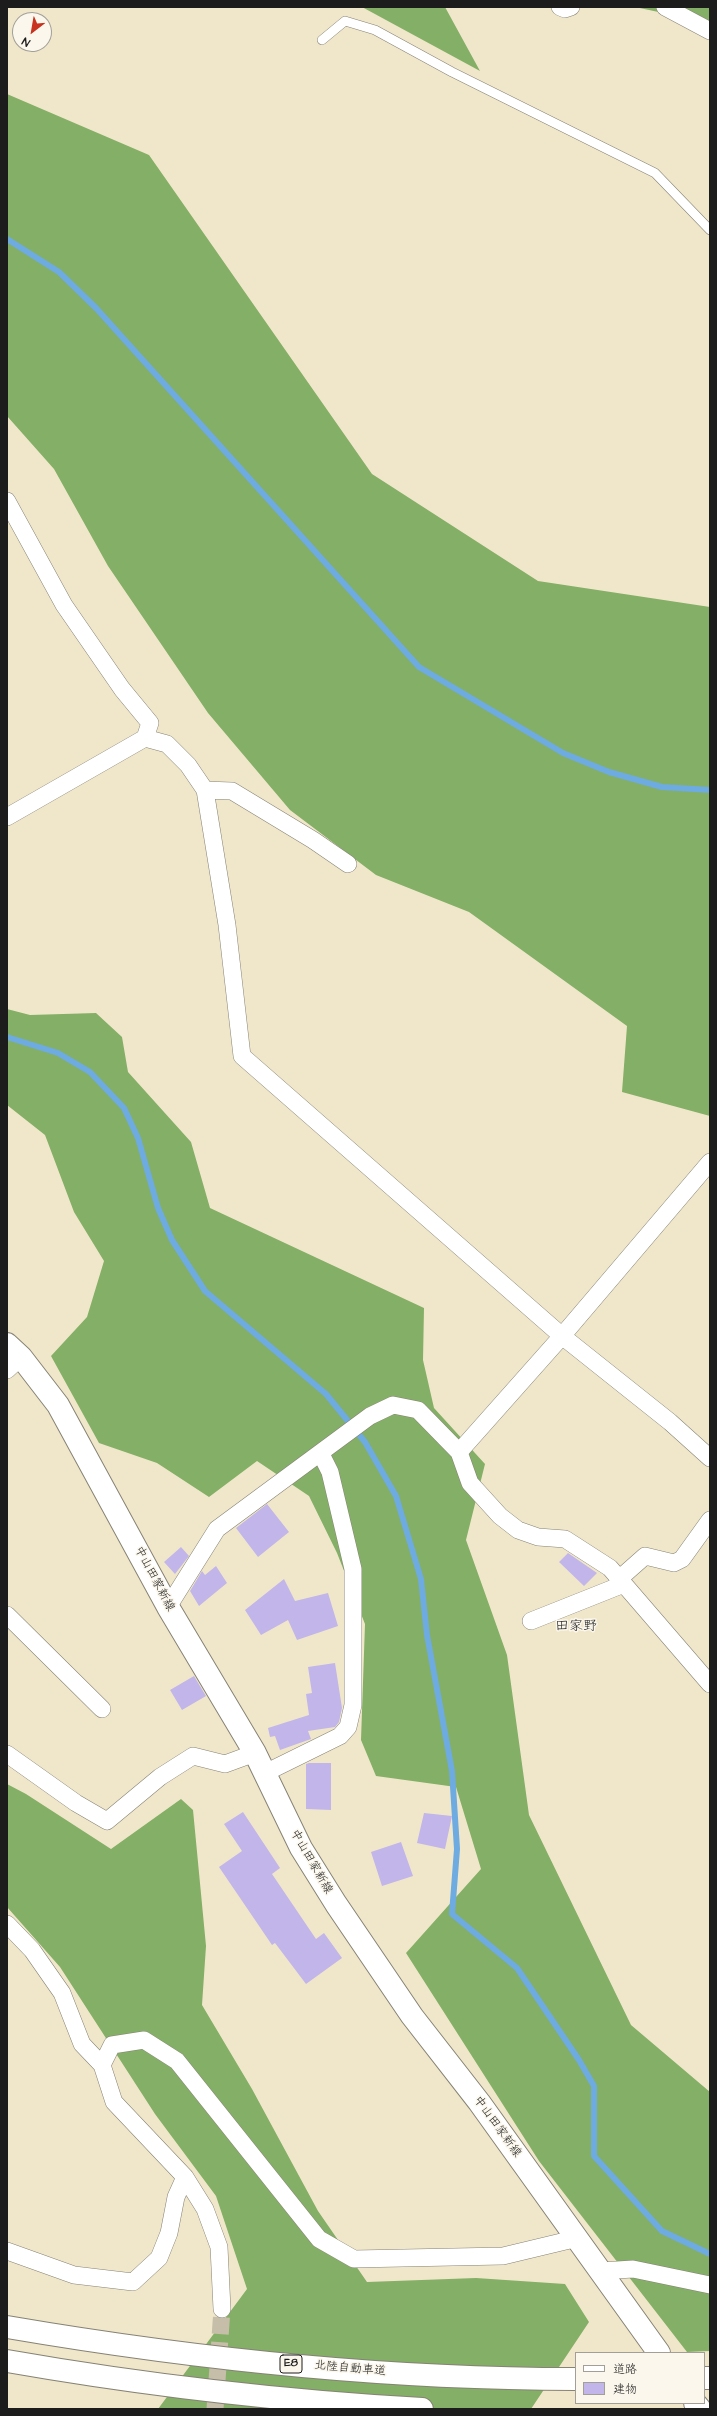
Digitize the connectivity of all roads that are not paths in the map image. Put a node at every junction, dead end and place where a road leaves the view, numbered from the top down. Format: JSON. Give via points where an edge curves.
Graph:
{"nodes":[{"id":1,"x":560,"y":7,"type":"edge"},
{"id":2,"x":571,"y":7,"type":"edge"},
{"id":3,"x":665,"y":7,"type":"edge"},
{"id":4,"x":710,"y":31,"type":"edge"},
{"id":5,"x":322,"y":40,"type":"dead end"},
{"id":6,"x":710,"y":230,"type":"edge"},
{"id":7,"x":7,"y":501,"type":"edge"},
{"id":8,"x":145,"y":738,"type":"junction"},
{"id":9,"x":205,"y":790,"type":"junction"},
{"id":10,"x":7,"y":816,"type":"edge"},
{"id":11,"x":348,"y":864,"type":"dead end"},
{"id":12,"x":710,"y":1162,"type":"edge"},
{"id":13,"x":562,"y":1336,"type":"junction"},
{"id":14,"x":12,"y":1357,"type":"edge"},
{"id":15,"x":459,"y":1452,"type":"junction"},
{"id":16,"x":321,"y":1454,"type":"junction"},
{"id":17,"x":710,"y":1458,"type":"edge"},
{"id":18,"x":710,"y":1520,"type":"edge"},
{"id":19,"x":621,"y":1582,"type":"junction"},
{"id":20,"x":168,"y":1606,"type":"junction"},
{"id":21,"x":7,"y":1615,"type":"edge"},
{"id":22,"x":531,"y":1622,"type":"dead end"},
{"id":23,"x":710,"y":1684,"type":"edge"},
{"id":24,"x":102,"y":1710,"type":"dead end"},
{"id":25,"x":255,"y":1753,"type":"junction"},
{"id":26,"x":7,"y":1754,"type":"edge"},
{"id":27,"x":265,"y":1773,"type":"junction"},
{"id":28,"x":7,"y":1924,"type":"edge"},
{"id":29,"x":102,"y":2065,"type":"junction"},
{"id":30,"x":185,"y":2177,"type":"junction"},
{"id":31,"x":578,"y":2238,"type":"junction"},
{"id":32,"x":7,"y":2251,"type":"edge"},
{"id":33,"x":601,"y":2271,"type":"junction"},
{"id":34,"x":710,"y":2285,"type":"edge"},
{"id":35,"x":222,"y":2309,"type":"tunnel mouth"},
{"id":36,"x":7,"y":2327,"type":"edge"},
{"id":37,"x":658,"y":2352,"type":"edge"},
{"id":38,"x":7,"y":2361,"type":"edge"},
{"id":39,"x":575,"y":2380,"type":"edge"},
{"id":40,"x":422,"y":2409,"type":"edge"}],
"edges":[{"from":1,"to":2,"type":"street"},
{"from":3,"to":4,"type":"street"},
{"from":5,"to":6,"type":"lane","via":[[345,21],[375,30],[452,72],[655,173]]},
{"from":7,"to":8,"type":"street","via":[[64,605],[122,689],[150,723]]},
{"from":8,"to":9,"type":"street","via":[[167,744],[188,765]]},
{"from":8,"to":10,"type":"street"},
{"from":9,"to":11,"type":"street","via":[[232,791]]},
{"from":9,"to":13,"type":"street","via":[[227,925],[242,1056]]},
{"from":12,"to":13,"type":"street"},
{"from":13,"to":15,"type":"street"},
{"from":13,"to":17,"type":"street","via":[[670,1422]]},
{"from":14,"to":20,"type":"main road","name":"中山田家新線","via":[[58,1405]]},
{"from":15,"to":16,"type":"street","via":[[418,1410],[393,1405],[370,1416]]},
{"from":15,"to":19,"type":"street","via":[[470,1483],[500,1516],[518,1530],[538,1538],[565,1539],[610,1568]]},
{"from":16,"to":20,"type":"street","via":[[217,1529]]},
{"from":16,"to":27,"type":"street","via":[[330,1472],[353,1569],[353,1705],[348,1727],[340,1736]]},
{"from":18,"to":19,"type":"street","via":[[682,1559],[674,1562],[645,1556]]},
{"from":19,"to":22,"type":"street"},
{"from":19,"to":23,"type":"street"},
{"from":20,"to":25,"type":"main road","name":"中山田家新線"},
{"from":21,"to":24,"type":"street"},
{"from":25,"to":26,"type":"street","via":[[225,1764],[193,1756],[160,1777],[107,1821],[76,1803]]},
{"from":25,"to":27,"type":"main road","name":"中山田家新線"},
{"from":27,"to":31,"type":"main road","name":"中山田家新線","via":[[301,1848],[336,1904],[412,2016],[479,2102]]},
{"from":28,"to":29,"type":"street","via":[[32,1950],[62,1993],[82,2044]]},
{"from":29,"to":30,"type":"street","via":[[114,2102]]},
{"from":29,"to":31,"type":"street","via":[[112,2044],[144,2040],[177,2061],[319,2239],[354,2259],[503,2256]]},
{"from":30,"to":32,"type":"street","via":[[176,2197],[169,2233],[159,2258],[133,2282],[74,2276]]},
{"from":30,"to":35,"type":"street","via":[[205,2209],[219,2248]]},
{"from":31,"to":33,"type":"main road","name":"中山田家新線"},
{"from":33,"to":34,"type":"street","via":[[633,2269]]},
{"from":33,"to":37,"type":"main road","name":"中山田家新線"},
{"from":36,"to":39,"type":"main road","name":"北陸自動車道","number":"E8","via":[[230,2358],[382,2372]]},
{"from":38,"to":40,"type":"main road","via":[[229,2394]]}]}
